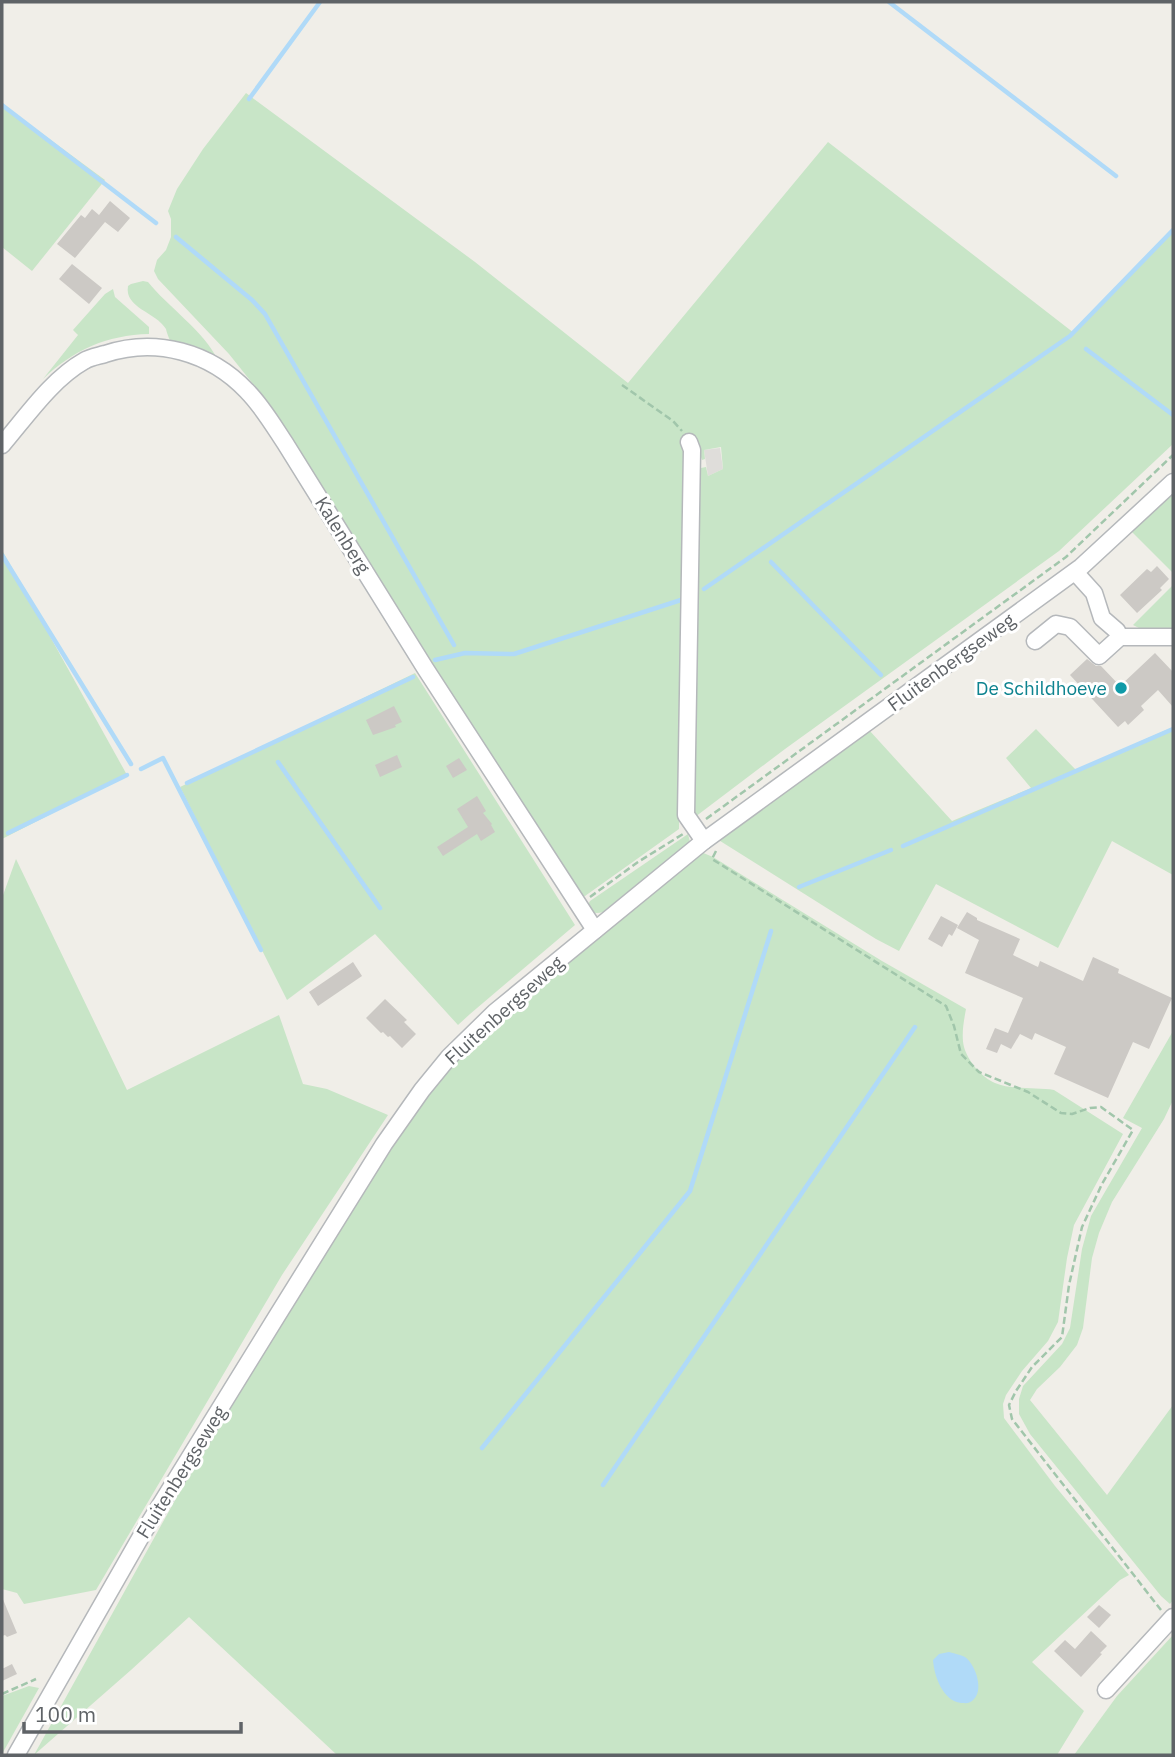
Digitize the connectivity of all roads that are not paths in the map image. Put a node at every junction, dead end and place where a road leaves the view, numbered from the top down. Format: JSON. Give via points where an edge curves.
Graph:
{"nodes":[{"id":1,"x":689,"y":442,"type":"road end"},
{"id":2,"x":2,"y":444,"type":"edge"},
{"id":3,"x":1173,"y":482,"type":"edge"},
{"id":4,"x":1075,"y":572,"type":"junction"},
{"id":5,"x":1120,"y":637,"type":"junction"},
{"id":6,"x":1173,"y":637,"type":"edge"},
{"id":7,"x":1035,"y":641,"type":"dead end"},
{"id":8,"x":711,"y":845,"type":"junction"},
{"id":9,"x":595,"y":930,"type":"junction"},
{"id":10,"x":1171,"y":1619,"type":"edge"},
{"id":11,"x":1106,"y":1689,"type":"dead end"},
{"id":12,"x":16,"y":1755,"type":"edge"}],
"edges":[{"from":1,"to":8,"type":"street","via":[[699,463],[687,815]]},
{"from":2,"to":9,"type":"street","name":"Kalenberg","via":[[57,382],[85,360],[122,348],[158,347],[200,356],[225,370],[248,391],[285,443]]},
{"from":3,"to":4,"type":"street","name":"Fluitenbergseweg"},
{"from":4,"to":5,"type":"street","via":[[1094,593],[1102,618]]},
{"from":4,"to":8,"type":"street","name":"Fluitenbergseweg"},
{"from":5,"to":6,"type":"street"},
{"from":5,"to":7,"type":"street","via":[[1099,656],[1070,627],[1056,624]]},
{"from":8,"to":9,"type":"street","name":"Fluitenbergseweg"},
{"from":9,"to":12,"type":"street","name":"Fluitenbergseweg","via":[[449,1057],[384,1144],[150,1521]]},
{"from":10,"to":11,"type":"street"}]}
